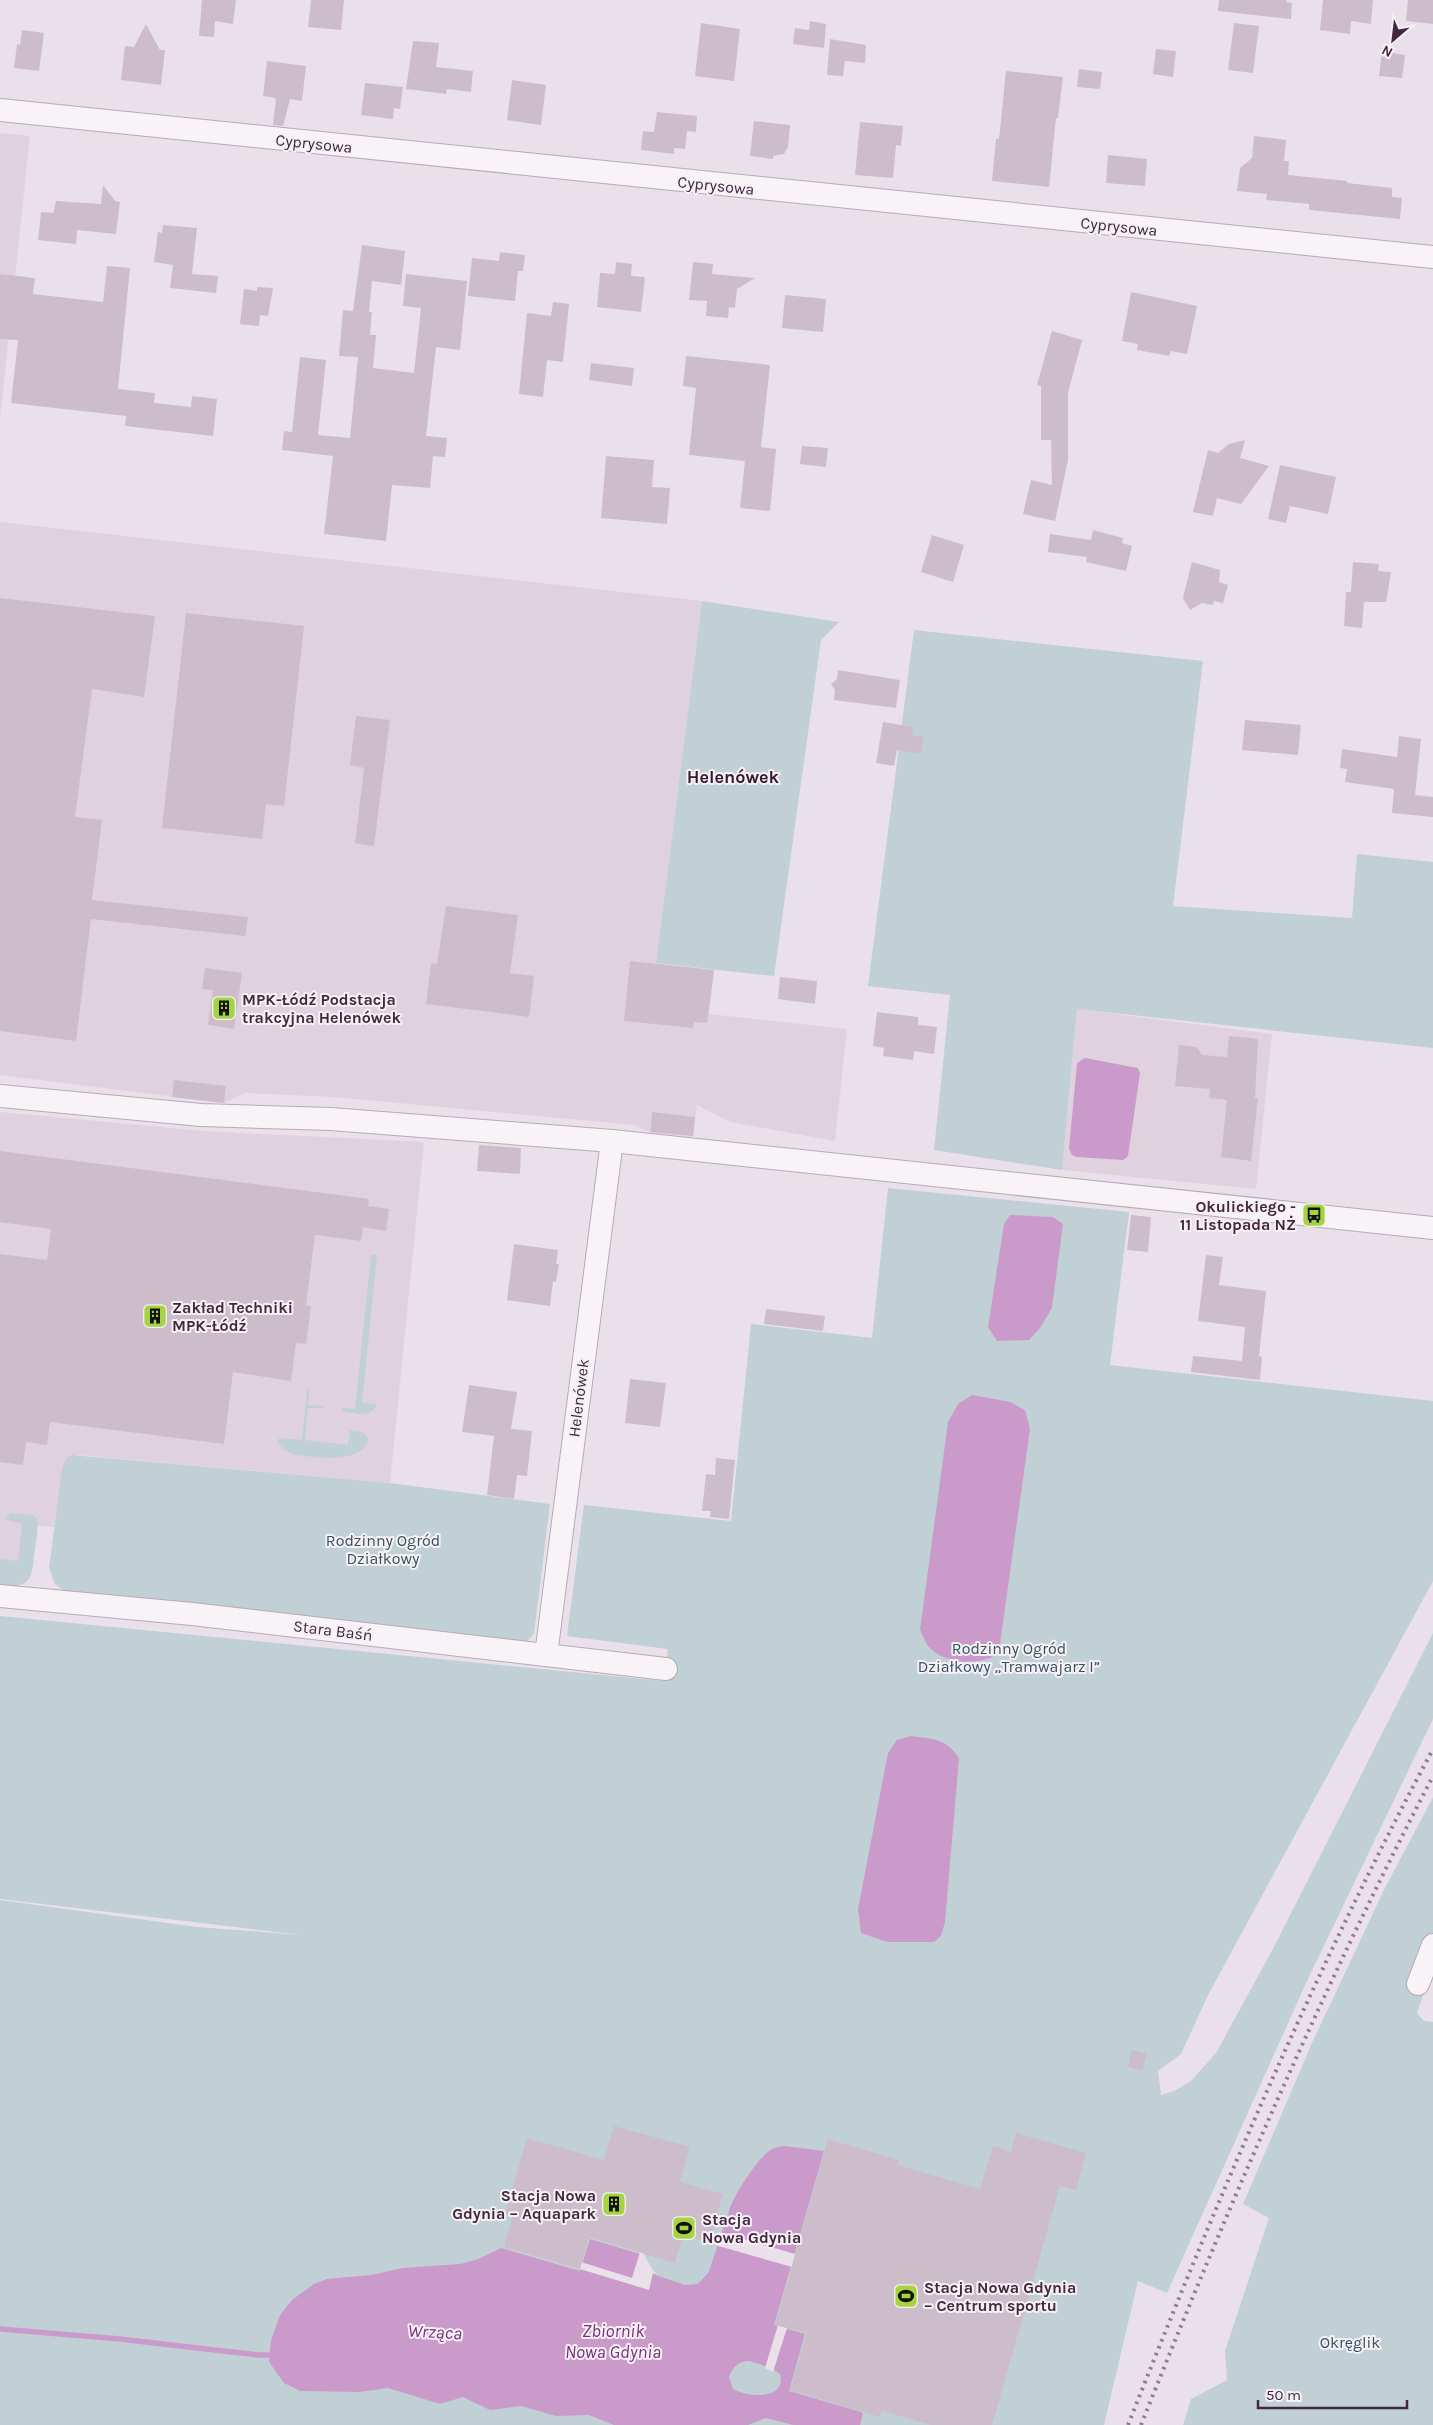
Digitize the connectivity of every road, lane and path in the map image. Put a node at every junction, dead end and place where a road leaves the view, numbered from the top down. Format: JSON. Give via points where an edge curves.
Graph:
{"nodes":[{"id":1,"x":0,"y":110,"type":"edge"},
{"id":2,"x":1433,"y":257,"type":"edge"},
{"id":3,"x":0,"y":1096,"type":"edge"},
{"id":4,"x":612,"y":1141,"type":"junction"},
{"id":5,"x":1433,"y":1228,"type":"edge"},
{"id":6,"x":0,"y":1596,"type":"edge"},
{"id":7,"x":546,"y":1655,"type":"junction"},
{"id":8,"x":666,"y":1669,"type":"dead end"},
{"id":9,"x":1433,"y":1945,"type":"edge"},
{"id":10,"x":1418,"y":1984,"type":"dead end"}],
"edges":[{"from":1,"to":2,"type":"street","name":"Cyprysowa"},
{"from":3,"to":4,"type":"street","via":[[201,1115],[323,1119]]},
{"from":4,"to":5,"type":"street"},
{"from":4,"to":7,"type":"street","name":"Helenówek"},
{"from":6,"to":7,"type":"street","name":"Stara Baśń","via":[[192,1614]]},
{"from":7,"to":8,"type":"street","name":"Stara Baśń"},
{"from":9,"to":10,"type":"street"}]}
